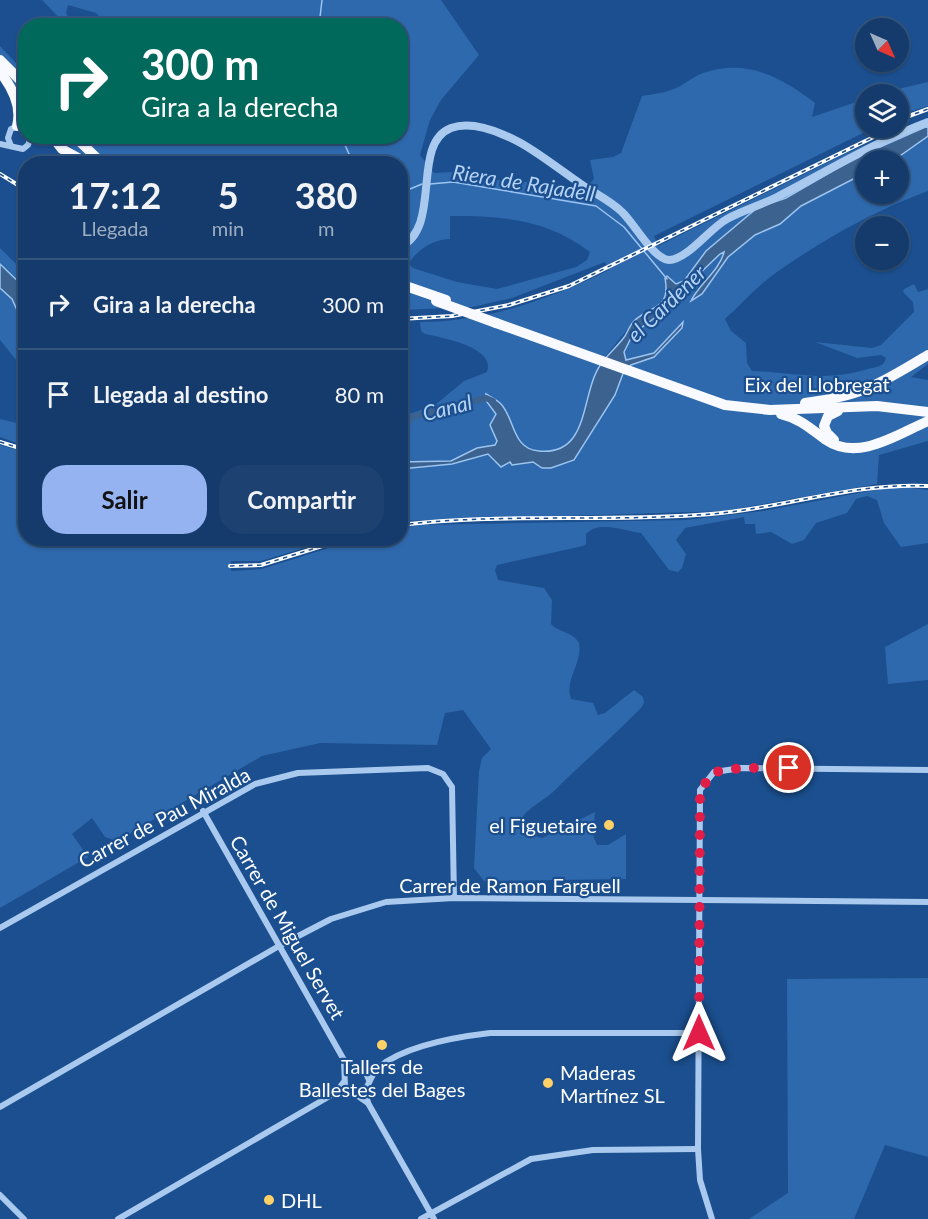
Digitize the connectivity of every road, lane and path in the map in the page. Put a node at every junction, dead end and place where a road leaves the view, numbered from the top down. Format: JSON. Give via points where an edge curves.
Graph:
{"nodes":[{"id":1,"x":0,"y":60,"type":"edge"},
{"id":2,"x":0,"y":67,"type":"edge"},
{"id":3,"x":0,"y":72,"type":"edge"},
{"id":4,"x":18,"y":78,"type":"edge"},
{"id":5,"x":18,"y":85,"type":"edge"},
{"id":6,"x":18,"y":114,"type":"edge"},
{"id":7,"x":928,"y":122,"type":"edge"},
{"id":8,"x":18,"y":128,"type":"edge"},
{"id":9,"x":8,"y":136,"type":"junction"},
{"id":10,"x":0,"y":140,"type":"edge"},
{"id":11,"x":0,"y":144,"type":"edge"},
{"id":12,"x":28,"y":144,"type":"edge"},
{"id":13,"x":58,"y":144,"type":"edge"},
{"id":14,"x":75,"y":144,"type":"edge"},
{"id":15,"x":83,"y":144,"type":"edge"},
{"id":16,"x":11,"y":146,"type":"junction"},
{"id":17,"x":75,"y":156,"type":"edge"},
{"id":18,"x":88,"y":156,"type":"edge"},
{"id":19,"x":95,"y":156,"type":"edge"},
{"id":20,"x":408,"y":241,"type":"edge"},
{"id":21,"x":408,"y":287,"type":"edge"},
{"id":22,"x":408,"y":292,"type":"edge"},
{"id":23,"x":441,"y":301,"type":"junction"},
{"id":24,"x":928,"y":355,"type":"edge"},
{"id":25,"x":706,"y":396,"type":"junction"},
{"id":26,"x":793,"y":405,"type":"junction"},
{"id":27,"x":877,"y":406,"type":"junction"},
{"id":28,"x":751,"y":409,"type":"junction"},
{"id":29,"x":927,"y":413,"type":"edge"},
{"id":30,"x":842,"y":446,"type":"junction"},
{"id":31,"x":928,"y":770,"type":"edge"},
{"id":32,"x":203,"y":811,"type":"junction"},
{"id":33,"x":454,"y":898,"type":"junction"},
{"id":34,"x":700,"y":902,"type":"junction"},
{"id":35,"x":928,"y":902,"type":"edge"},
{"id":36,"x":0,"y":928,"type":"edge"},
{"id":37,"x":279,"y":946,"type":"junction"},
{"id":38,"x":699,"y":1033,"type":"junction"},
{"id":39,"x":344,"y":1060,"type":"junction"},
{"id":40,"x":378,"y":1068,"type":"junction"},
{"id":41,"x":360,"y":1069,"type":"junction"},
{"id":42,"x":344,"y":1075,"type":"junction"},
{"id":43,"x":369,"y":1080,"type":"junction"},
{"id":44,"x":343,"y":1083,"type":"junction"},
{"id":45,"x":365,"y":1089,"type":"junction"},
{"id":46,"x":347,"y":1090,"type":"junction"},
{"id":47,"x":335,"y":1093,"type":"junction"},
{"id":48,"x":354,"y":1093,"type":"junction"},
{"id":49,"x":368,"y":1102,"type":"junction"},
{"id":50,"x":0,"y":1107,"type":"edge"},
{"id":51,"x":698,"y":1149,"type":"junction"},
{"id":52,"x":0,"y":1195,"type":"edge"},
{"id":53,"x":432,"y":1216,"type":"edge"},
{"id":54,"x":24,"y":1219,"type":"edge"},
{"id":55,"x":118,"y":1219,"type":"edge"},
{"id":56,"x":421,"y":1219,"type":"edge"},
{"id":57,"x":712,"y":1219,"type":"edge"}],
"edges":[{"from":1,"to":4,"type":"highway"},
{"from":2,"to":5,"type":"highway"},
{"from":3,"to":6,"type":"highway"},
{"from":7,"to":20,"type":"street","via":[[727,219],[682,257],[670,260],[653,250],[621,210],[507,136],[480,127],[457,127],[440,135],[431,156],[422,215]]},
{"from":8,"to":9,"type":"street","via":[[11,129]]},
{"from":9,"to":10,"type":"street"},
{"from":9,"to":16,"type":"street"},
{"from":11,"to":16,"type":"street"},
{"from":12,"to":16,"type":"street","via":[[23,149]]},
{"from":13,"to":17,"type":"highway"},
{"from":14,"to":18,"type":"highway"},
{"from":15,"to":19,"type":"highway"},
{"from":21,"to":23,"type":"highway"},
{"from":22,"to":23,"type":"highway"},
{"from":23,"to":25,"type":"highway","bridge":true},
{"from":24,"to":26,"type":"highway","via":[[866,390],[842,398]]},
{"from":25,"to":26,"type":"highway","name":"Eix del Llobregat","via":[[751,404]]},
{"from":25,"to":28,"type":"highway","name":"Eix del Llobregat"},
{"from":26,"to":29,"type":"highway","name":"Eix del Llobregat","via":[[893,402]]},
{"from":27,"to":28,"type":"highway","name":"Eix del Llobregat"},
{"from":27,"to":29,"type":"highway","name":"Eix del Llobregat"},
{"from":27,"to":30,"type":"highway","via":[[828,416],[825,430]]},
{"from":28,"to":30,"type":"highway","via":[[796,419],[828,442]]},
{"from":29,"to":30,"type":"highway","via":[[874,445]]},
{"from":31,"to":34,"type":"street","via":[[742,768],[714,772],[700,790]]},
{"from":32,"to":33,"type":"street","name":"Carrer de Pau Miralda","via":[[255,784],[298,773],[428,768],[443,774],[452,787]]},
{"from":32,"to":36,"type":"street","name":"Carrer de Pau Miralda"},
{"from":32,"to":37,"type":"street","name":"Carrer de Miguel Servet"},
{"from":33,"to":34,"type":"street","name":"Carrer de Ramon Farguell"},
{"from":33,"to":37,"type":"street","name":"Carrer de Ramon Farguell","via":[[386,902],[359,909]]},
{"from":34,"to":35,"type":"street","name":"Carrer de Ramon Farguell"},
{"from":34,"to":38,"type":"street"},
{"from":37,"to":39,"type":"street","name":"Carrer de Miguel Servet"},
{"from":37,"to":50,"type":"street","name":"Carrer de Ramon Farguell"},
{"from":38,"to":40,"type":"street","via":[[479,1034],[438,1041]]},
{"from":38,"to":51,"type":"street"},
{"from":39,"to":41,"type":"street","name":"Carrer de Miguel Servet"},
{"from":39,"to":42,"type":"street","name":"Carrer de Miguel Servet"},
{"from":40,"to":41,"type":"street"},
{"from":40,"to":43,"type":"street"},
{"from":41,"to":42,"type":"street","via":[[349,1069]]},
{"from":41,"to":43,"type":"street"},
{"from":42,"to":44,"type":"street"},
{"from":43,"to":45,"type":"street"},
{"from":44,"to":46,"type":"street"},
{"from":44,"to":47,"type":"street"},
{"from":45,"to":48,"type":"street"},
{"from":45,"to":49,"type":"street"},
{"from":46,"to":47,"type":"street"},
{"from":46,"to":48,"type":"street"},
{"from":47,"to":55,"type":"street"},
{"from":48,"to":49,"type":"street"},
{"from":49,"to":53,"type":"street"},
{"from":51,"to":53,"type":"street","via":[[593,1150],[531,1159]]},
{"from":51,"to":57,"type":"street","via":[[700,1180]]},
{"from":52,"to":54,"type":"street"},
{"from":53,"to":56,"type":"street"}]}
